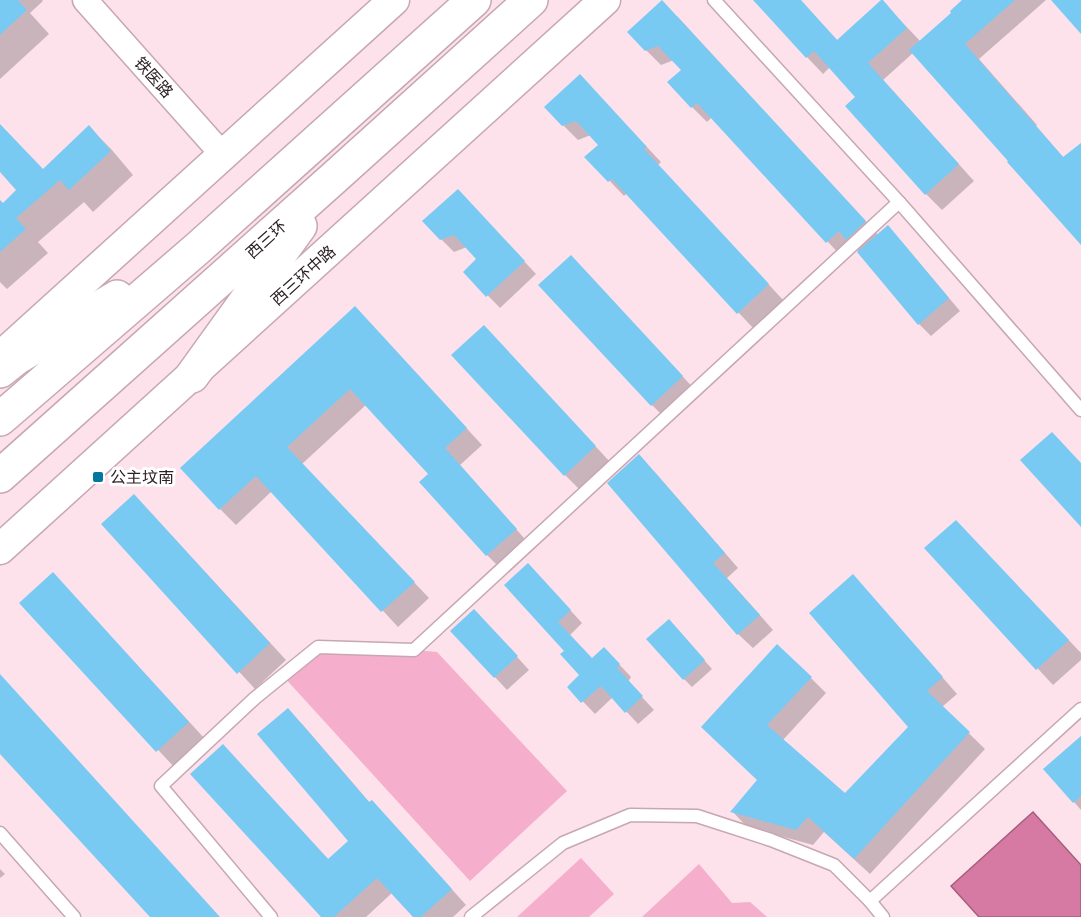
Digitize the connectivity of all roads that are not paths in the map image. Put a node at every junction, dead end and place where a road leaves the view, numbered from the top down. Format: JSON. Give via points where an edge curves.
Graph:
{"nodes":[{"id":1,"x":85,"y":0,"type":"edge"},
{"id":2,"x":394,"y":0,"type":"edge"},
{"id":3,"x":474,"y":0,"type":"edge"},
{"id":4,"x":531,"y":0,"type":"edge"},
{"id":5,"x":605,"y":0,"type":"edge"},
{"id":6,"x":714,"y":0,"type":"edge"},
{"id":7,"x":223,"y":155,"type":"junction"},
{"id":8,"x":336,"y":176,"type":"junction"},
{"id":9,"x":899,"y":202,"type":"junction"},
{"id":10,"x":198,"y":248,"type":"junction"},
{"id":11,"x":0,"y":357,"type":"edge"},
{"id":12,"x":0,"y":371,"type":"edge"},
{"id":13,"x":192,"y":376,"type":"junction"},
{"id":14,"x":1081,"y":410,"type":"edge"},
{"id":15,"x":0,"y":419,"type":"edge"},
{"id":16,"x":0,"y":476,"type":"edge"},
{"id":17,"x":0,"y":549,"type":"edge"},
{"id":18,"x":1081,"y":710,"type":"edge"},
{"id":19,"x":0,"y":833,"type":"edge"},
{"id":20,"x":870,"y":901,"type":"junction"},
{"id":21,"x":74,"y":917,"type":"edge"},
{"id":22,"x":271,"y":917,"type":"edge"},
{"id":23,"x":471,"y":917,"type":"edge"},
{"id":24,"x":883,"y":917,"type":"edge"}],
"edges":[{"from":1,"to":7,"type":"street","name":"铁医路"},
{"from":2,"to":7,"type":"street"},
{"from":3,"to":10,"type":"highway"},
{"from":4,"to":8,"type":"highway","name":"西三环"},
{"from":5,"to":13,"type":"street","name":"西三环中路"},
{"from":6,"to":9,"type":"lane"},
{"from":7,"to":11,"type":"street"},
{"from":8,"to":13,"type":"highway"},
{"from":8,"to":16,"type":"highway","name":"西三环"},
{"from":9,"to":14,"type":"lane"},
{"from":9,"to":22,"type":"lane","via":[[414,650],[318,647],[255,698],[161,786]]},
{"from":10,"to":12,"type":"highway"},
{"from":10,"to":15,"type":"highway"},
{"from":13,"to":17,"type":"street","name":"西三环中路"},
{"from":18,"to":20,"type":"lane"},
{"from":19,"to":21,"type":"lane"},
{"from":20,"to":23,"type":"lane","via":[[834,865],[771,840],[697,816],[630,815],[563,843]]},
{"from":20,"to":24,"type":"lane"}]}
